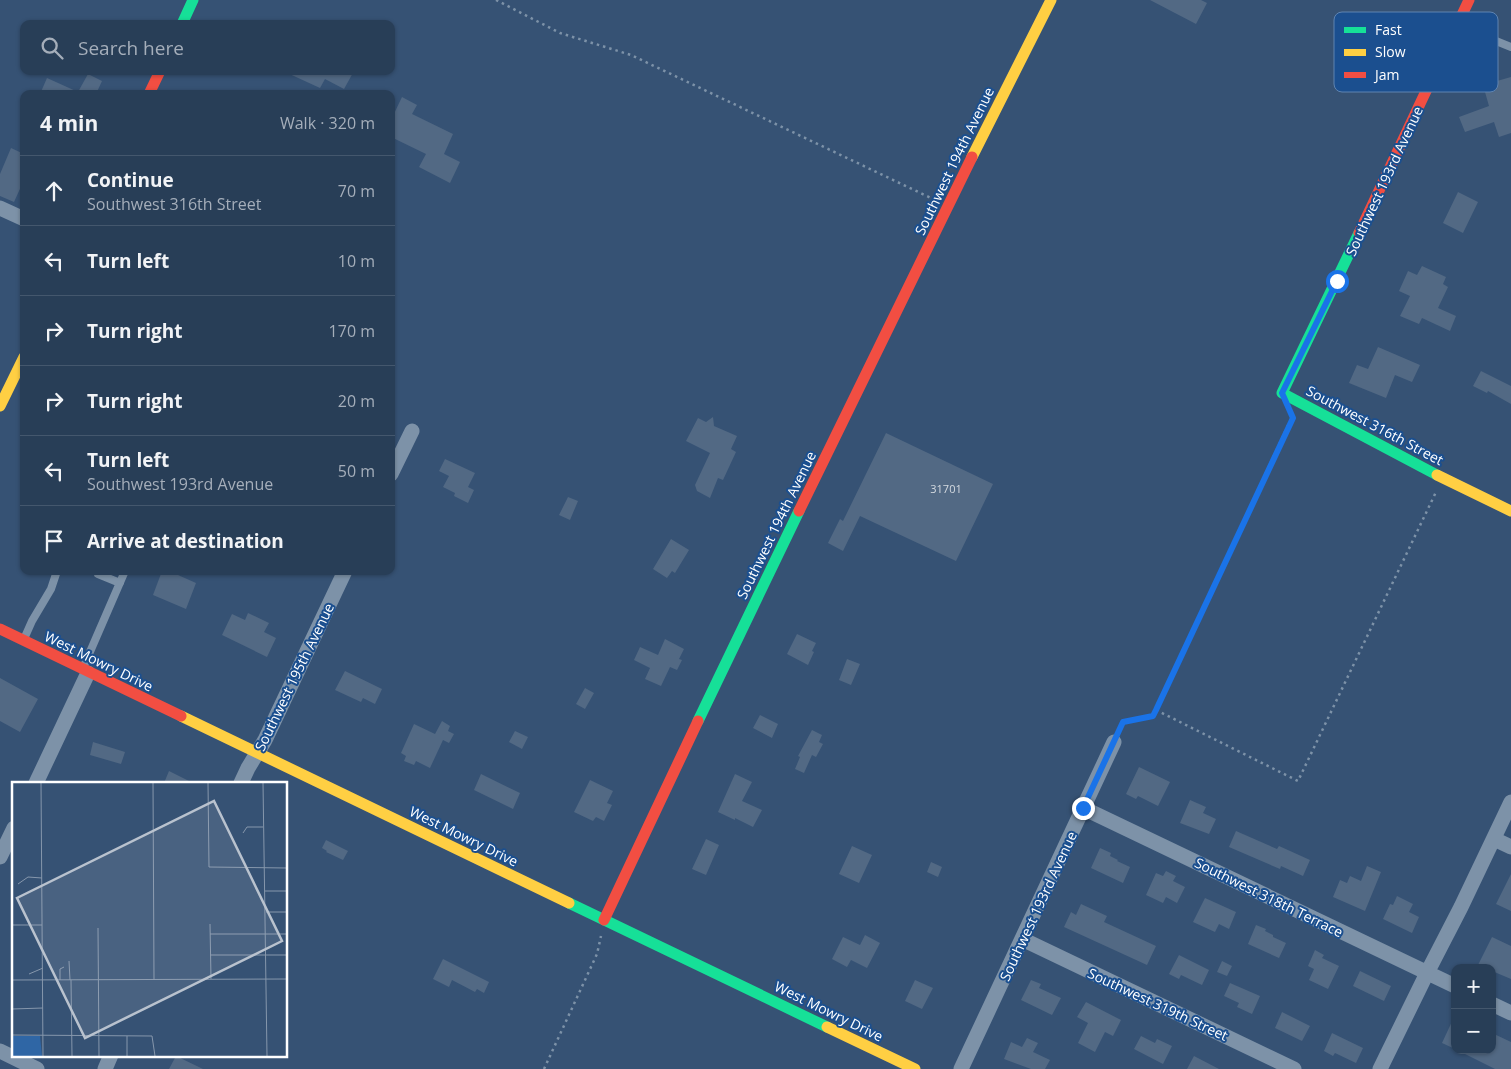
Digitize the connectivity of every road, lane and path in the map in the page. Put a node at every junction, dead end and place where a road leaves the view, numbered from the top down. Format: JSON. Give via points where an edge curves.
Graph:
{"nodes":[{"id":1,"x":194,"y":0,"type":"edge"},
{"id":2,"x":496,"y":0,"type":"edge"},
{"id":3,"x":1051,"y":0,"type":"edge"},
{"id":4,"x":1469,"y":0,"type":"edge"},
{"id":5,"x":1464,"y":12,"type":"edge"},
{"id":6,"x":184,"y":20,"type":"edge"},
{"id":7,"x":1498,"y":42,"type":"edge"},
{"id":8,"x":1511,"y":47,"type":"edge"},
{"id":9,"x":158,"y":75,"type":"edge"},
{"id":10,"x":151,"y":90,"type":"edge"},
{"id":11,"x":1426,"y":92,"type":"edge"},
{"id":12,"x":947,"y":207,"type":"junction"},
{"id":13,"x":0,"y":208,"type":"edge"},
{"id":14,"x":20,"y":217,"type":"edge"},
{"id":15,"x":20,"y":365,"type":"edge"},
{"id":16,"x":1282,"y":393,"type":"junction"},
{"id":17,"x":0,"y":406,"type":"edge"},
{"id":18,"x":412,"y":431,"type":"dead end"},
{"id":19,"x":395,"y":466,"type":"edge"},
{"id":20,"x":1442,"y":478,"type":"junction"},
{"id":21,"x":1511,"y":511,"type":"edge"},
{"id":22,"x":56,"y":575,"type":"edge"},
{"id":23,"x":100,"y":575,"type":"edge"},
{"id":24,"x":123,"y":575,"type":"edge"},
{"id":25,"x":343,"y":575,"type":"edge"},
{"id":26,"x":120,"y":583,"type":"junction"},
{"id":27,"x":0,"y":629,"type":"edge"},
{"id":28,"x":23,"y":640,"type":"junction"},
{"id":29,"x":85,"y":671,"type":"junction"},
{"id":30,"x":1156,"y":710,"type":"junction"},
{"id":31,"x":1114,"y":742,"type":"joint"},
{"id":32,"x":257,"y":753,"type":"junction"},
{"id":33,"x":36,"y":782,"type":"edge"},
{"id":34,"x":242,"y":782,"type":"edge"},
{"id":35,"x":1511,"y":802,"type":"edge"},
{"id":36,"x":1083,"y":808,"type":"junction"},
{"id":37,"x":12,"y":832,"type":"edge"},
{"id":38,"x":1494,"y":839,"type":"junction"},
{"id":39,"x":1511,"y":847,"type":"edge"},
{"id":40,"x":0,"y":857,"type":"edge"},
{"id":41,"x":604,"y":920,"type":"junction"},
{"id":42,"x":1022,"y":940,"type":"junction"},
{"id":43,"x":1427,"y":973,"type":"junction"},
{"id":44,"x":1451,"y":984,"type":"edge"},
{"id":45,"x":1496,"y":1006,"type":"edge"},
{"id":46,"x":1511,"y":1013,"type":"edge"},
{"id":47,"x":0,"y":1051,"type":"edge"},
{"id":48,"x":110,"y":1056,"type":"edge"},
{"id":49,"x":37,"y":1069,"type":"edge"},
{"id":50,"x":104,"y":1069,"type":"edge"},
{"id":51,"x":544,"y":1069,"type":"edge"},
{"id":52,"x":915,"y":1069,"type":"edge"},
{"id":53,"x":962,"y":1069,"type":"edge"},
{"id":54,"x":1294,"y":1069,"type":"edge"},
{"id":55,"x":1380,"y":1069,"type":"edge"}],
"edges":[{"from":1,"to":6,"type":"street"},
{"from":2,"to":12,"type":"path","via":[[560,33],[631,54]]},
{"from":3,"to":12,"type":"street","name":"Southwest 194th Avenue"},
{"from":4,"to":5,"type":"street","name":"Southwest 193rd Avenue"},
{"from":7,"to":8,"type":"lane"},
{"from":9,"to":10,"type":"street"},
{"from":11,"to":16,"type":"street","name":"Southwest 193rd Avenue"},
{"from":12,"to":41,"type":"street","name":"Southwest 194th Avenue"},
{"from":13,"to":14,"type":"street"},
{"from":15,"to":17,"type":"street"},
{"from":16,"to":20,"type":"street","name":"Southwest 316th Street"},
{"from":16,"to":30,"type":"path","via":[[1293,418]]},
{"from":18,"to":19,"type":"street"},
{"from":20,"to":21,"type":"street","name":"Southwest 316th Street"},
{"from":20,"to":30,"type":"path","via":[[1298,781]]},
{"from":22,"to":28,"type":"lane"},
{"from":23,"to":26,"type":"lane"},
{"from":24,"to":26,"type":"lane"},
{"from":25,"to":32,"type":"street","name":"Southwest 195th Avenue"},
{"from":26,"to":29,"type":"lane"},
{"from":27,"to":28,"type":"street","name":"West Mowry Drive"},
{"from":28,"to":29,"type":"street","name":"West Mowry Drive"},
{"from":29,"to":32,"type":"street","name":"West Mowry Drive"},
{"from":29,"to":33,"type":"street"},
{"from":30,"to":31,"type":"path","via":[[1153,716],[1123,722]]},
{"from":31,"to":36,"type":"street","name":"Southwest 193rd Avenue"},
{"from":32,"to":34,"type":"street","name":"Southwest 195th Avenue"},
{"from":32,"to":41,"type":"street","name":"West Mowry Drive"},
{"from":35,"to":38,"type":"street"},
{"from":36,"to":42,"type":"street","name":"Southwest 193rd Avenue"},
{"from":36,"to":43,"type":"street","name":"Southwest 318th Terrace"},
{"from":37,"to":40,"type":"street"},
{"from":38,"to":39,"type":"street"},
{"from":38,"to":43,"type":"street"},
{"from":41,"to":51,"type":"path","via":[[597,954]]},
{"from":41,"to":52,"type":"street","name":"West Mowry Drive"},
{"from":42,"to":53,"type":"street","name":"Southwest 193rd Avenue"},
{"from":42,"to":54,"type":"street","name":"Southwest 319th Street"},
{"from":43,"to":44,"type":"street","name":"Southwest 318th Terrace"},
{"from":43,"to":55,"type":"street"},
{"from":45,"to":46,"type":"street"},
{"from":47,"to":49,"type":"street"},
{"from":48,"to":50,"type":"street"}]}
